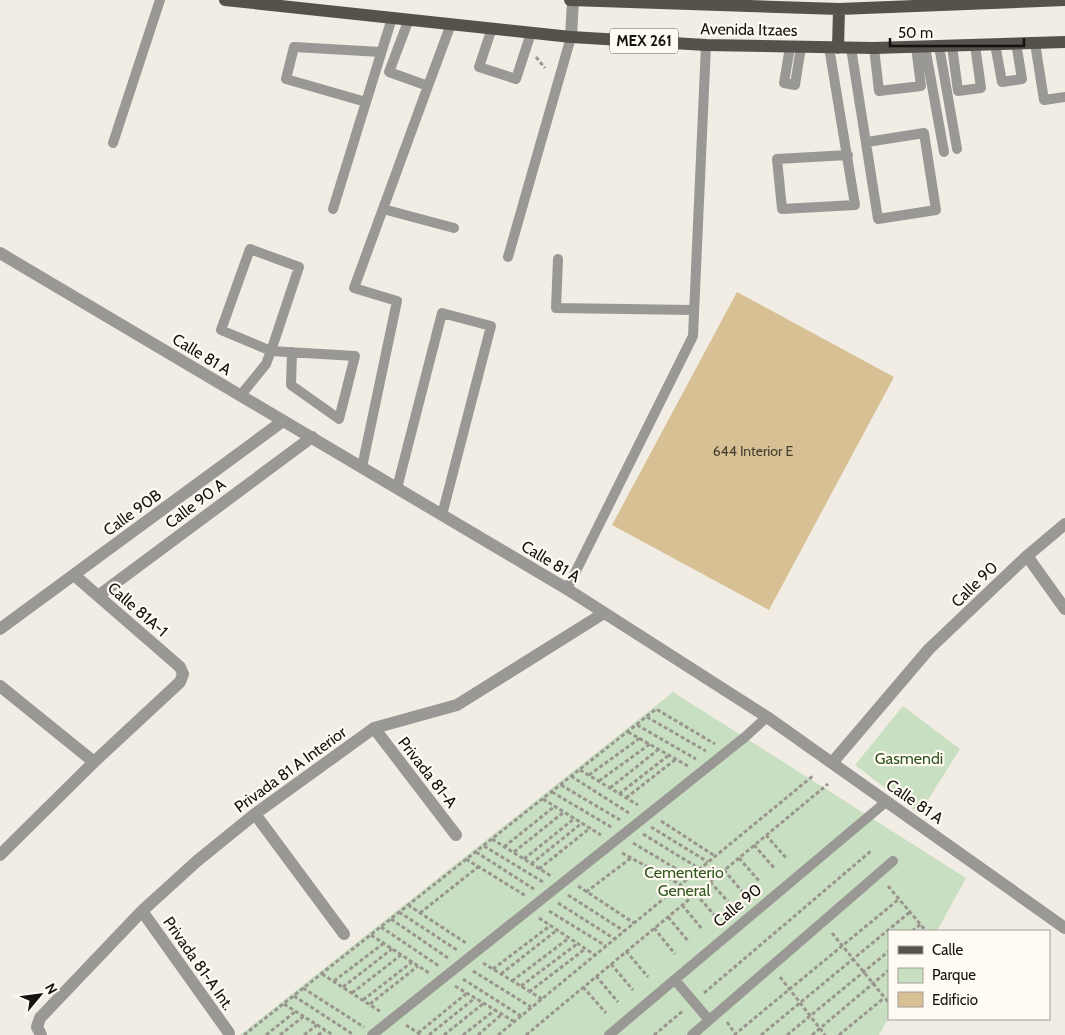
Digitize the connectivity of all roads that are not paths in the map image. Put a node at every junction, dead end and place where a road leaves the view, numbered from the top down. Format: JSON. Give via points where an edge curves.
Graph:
{"nodes":[{"id":1,"x":160,"y":0,"type":"edge"},
{"id":2,"x":225,"y":0,"type":"edge"},
{"id":3,"x":572,"y":0,"type":"edge"},
{"id":4,"x":1065,"y":0,"type":"edge"},
{"id":5,"x":655,"y":2,"type":"edge"},
{"id":6,"x":753,"y":3,"type":"edge"},
{"id":7,"x":913,"y":3,"type":"edge"},
{"id":8,"x":839,"y":8,"type":"junction"},
{"id":9,"x":392,"y":18,"type":"junction"},
{"id":10,"x":408,"y":19,"type":"junction"},
{"id":11,"x":451,"y":24,"type":"junction"},
{"id":12,"x":492,"y":28,"type":"junction"},
{"id":13,"x":531,"y":32,"type":"junction"},
{"id":14,"x":571,"y":37,"type":"junction"},
{"id":15,"x":1065,"y":42,"type":"edge"},
{"id":16,"x":1016,"y":43,"type":"junction"},
{"id":17,"x":1035,"y":43,"type":"junction"},
{"id":18,"x":996,"y":44,"type":"junction"},
{"id":19,"x":706,"y":45,"type":"junction"},
{"id":20,"x":975,"y":45,"type":"junction"},
{"id":21,"x":945,"y":46,"type":"junction"},
{"id":22,"x":920,"y":47,"type":"junction"},
{"id":23,"x":834,"y":48,"type":"junction"},
{"id":24,"x":851,"y":48,"type":"junction"},
{"id":25,"x":874,"y":48,"type":"junction"},
{"id":26,"x":381,"y":52,"type":"junction"},
{"id":27,"x":428,"y":86,"type":"junction"},
{"id":28,"x":1065,"y":97,"type":"edge"},
{"id":29,"x":366,"y":102,"type":"junction"},
{"id":30,"x":866,"y":142,"type":"junction"},
{"id":31,"x":113,"y":143,"type":"dead end"},
{"id":32,"x":957,"y":149,"type":"dead end"},
{"id":33,"x":944,"y":152,"type":"dead end"},
{"id":34,"x":848,"y":155,"type":"junction"},
{"id":35,"x":333,"y":209,"type":"dead end"},
{"id":36,"x":383,"y":209,"type":"junction"},
{"id":37,"x":454,"y":228,"type":"dead end"},
{"id":38,"x":0,"y":253,"type":"edge"},
{"id":39,"x":508,"y":257,"type":"dead end"},
{"id":40,"x":558,"y":258,"type":"dead end"},
{"id":41,"x":694,"y":310,"type":"junction"},
{"id":42,"x":271,"y":351,"type":"junction"},
{"id":43,"x":292,"y":352,"type":"junction"},
{"id":44,"x":240,"y":396,"type":"junction"},
{"id":45,"x":283,"y":422,"type":"junction"},
{"id":46,"x":312,"y":437,"type":"junction"},
{"id":47,"x":362,"y":467,"type":"junction"},
{"id":48,"x":397,"y":488,"type":"junction"},
{"id":49,"x":442,"y":515,"type":"junction"},
{"id":50,"x":1065,"y":524,"type":"edge"},
{"id":51,"x":1027,"y":556,"type":"junction"},
{"id":52,"x":74,"y":575,"type":"junction"},
{"id":53,"x":567,"y":588,"type":"junction"},
{"id":54,"x":98,"y":596,"type":"junction"},
{"id":55,"x":1065,"y":608,"type":"edge"},
{"id":56,"x":604,"y":613,"type":"junction"},
{"id":57,"x":0,"y":629,"type":"edge"},
{"id":58,"x":0,"y":686,"type":"edge"},
{"id":59,"x":767,"y":717,"type":"junction"},
{"id":60,"x":374,"y":728,"type":"junction"},
{"id":61,"x":94,"y":762,"type":"junction"},
{"id":62,"x":832,"y":763,"type":"junction"},
{"id":63,"x":887,"y":801,"type":"junction"},
{"id":64,"x":255,"y":814,"type":"junction"},
{"id":65,"x":456,"y":835,"type":"dead end"},
{"id":66,"x":1,"y":853,"type":"edge"},
{"id":67,"x":894,"y":861,"type":"dead end"},
{"id":68,"x":142,"y":911,"type":"junction"},
{"id":69,"x":1065,"y":928,"type":"edge"},
{"id":70,"x":344,"y":934,"type":"dead end"},
{"id":71,"x":675,"y":980,"type":"junction"},
{"id":72,"x":709,"y":1020,"type":"junction"},
{"id":73,"x":229,"y":1033,"type":"dead end"},
{"id":74,"x":41,"y":1035,"type":"edge"},
{"id":75,"x":372,"y":1035,"type":"edge"},
{"id":76,"x":610,"y":1035,"type":"edge"},
{"id":77,"x":692,"y":1035,"type":"edge"}],
"edges":[{"from":1,"to":31,"type":"lane"},
{"from":2,"to":9,"type":"main road","name":"Avenida Itzaes","number":"MEX 261"},
{"from":3,"to":5,"type":"main road","name":"Avenida Itzaes"},
{"from":3,"to":14,"type":"street"},
{"from":4,"to":7,"type":"main road","name":"Avenida Itzaes"},
{"from":5,"to":6,"type":"main road","name":"Avenida Itzaes"},
{"from":6,"to":8,"type":"main road","name":"Avenida Itzaes"},
{"from":7,"to":8,"type":"main road","name":"Avenida Itzaes"},
{"from":8,"to":23,"type":"main road"},
{"from":9,"to":10,"type":"main road","name":"Avenida Itzaes","number":"MEX 261"},
{"from":9,"to":26,"type":"lane"},
{"from":10,"to":11,"type":"main road","name":"Avenida Itzaes","number":"MEX 261"},
{"from":10,"to":27,"type":"lane","via":[[389,72]]},
{"from":11,"to":12,"type":"main road","name":"Avenida Itzaes","number":"MEX 261"},
{"from":11,"to":27,"type":"lane"},
{"from":12,"to":13,"type":"main road","name":"Avenida Itzaes","number":"MEX 261"},
{"from":12,"to":13,"type":"lane","via":[[479,67],[516,79]]},
{"from":13,"to":14,"type":"main road","name":"Avenida Itzaes","number":"MEX 261"},
{"from":14,"to":19,"type":"main road","name":"Avenida Itzaes","number":"MEX 261"},
{"from":14,"to":39,"type":"lane"},
{"from":15,"to":17,"type":"main road","name":"Avenida Itzaes","number":"MEX 261"},
{"from":16,"to":17,"type":"main road","name":"Avenida Itzaes","number":"MEX 261"},
{"from":16,"to":18,"type":"main road","name":"Avenida Itzaes","number":"MEX 261"},
{"from":16,"to":18,"type":"lane","via":[[1022,79],[1002,82]]},
{"from":17,"to":28,"type":"lane","via":[[1044,100]]},
{"from":18,"to":20,"type":"main road","name":"Avenida Itzaes","number":"MEX 261"},
{"from":19,"to":23,"type":"main road","name":"Avenida Itzaes","number":"MEX 261"},
{"from":19,"to":41,"type":"lane"},
{"from":20,"to":21,"type":"main road","name":"Avenida Itzaes","number":"MEX 261"},
{"from":20,"to":21,"type":"lane","via":[[981,88],[958,91]]},
{"from":21,"to":22,"type":"main road","name":"Avenida Itzaes","number":"MEX 261"},
{"from":21,"to":32,"type":"lane"},
{"from":22,"to":25,"type":"main road","name":"Avenida Itzaes","number":"MEX 261"},
{"from":22,"to":25,"type":"lane","via":[[921,86],[880,91]]},
{"from":22,"to":33,"type":"lane"},
{"from":23,"to":24,"type":"main road","name":"Avenida Itzaes","number":"MEX 261"},
{"from":23,"to":34,"type":"lane"},
{"from":24,"to":25,"type":"main road","name":"Avenida Itzaes","number":"MEX 261"},
{"from":24,"to":30,"type":"lane"},
{"from":26,"to":29,"type":"lane"},
{"from":26,"to":29,"type":"lane","via":[[294,46],[286,79]]},
{"from":27,"to":36,"type":"lane"},
{"from":29,"to":35,"type":"lane"},
{"from":30,"to":30,"type":"lane","via":[[878,219],[936,210],[924,134]]},
{"from":34,"to":34,"type":"lane","via":[[856,205],[782,209],[777,159]]},
{"from":36,"to":37,"type":"lane"},
{"from":36,"to":47,"type":"lane","via":[[354,288],[397,301]]},
{"from":38,"to":44,"type":"street","name":"Calle 81 A"},
{"from":40,"to":41,"type":"lane","via":[[556,308]]},
{"from":41,"to":53,"type":"lane","via":[[693,336]]},
{"from":42,"to":42,"type":"lane","via":[[300,267],[250,249],[221,330]]},
{"from":42,"to":43,"type":"lane"},
{"from":42,"to":44,"type":"lane","via":[[266,364]]},
{"from":43,"to":43,"type":"lane","via":[[355,356],[339,419],[291,385]]},
{"from":44,"to":45,"type":"street","name":"Calle 81 A"},
{"from":45,"to":46,"type":"street","name":"Calle 81 A"},
{"from":45,"to":52,"type":"street","name":"Calle 90B"},
{"from":46,"to":47,"type":"street","name":"Calle 81 A"},
{"from":46,"to":54,"type":"street","name":"Calle 90 A"},
{"from":47,"to":48,"type":"street","name":"Calle 81 A"},
{"from":48,"to":49,"type":"street","name":"Calle 81 A"},
{"from":48,"to":49,"type":"lane","via":[[442,313],[491,326]]},
{"from":49,"to":53,"type":"street","name":"Calle 81 A"},
{"from":50,"to":51,"type":"street","name":"Calle 90"},
{"from":51,"to":55,"type":"street"},
{"from":51,"to":62,"type":"street","name":"Calle 90","via":[[929,649]]},
{"from":52,"to":54,"type":"street","name":"Calle 81A-1"},
{"from":52,"to":57,"type":"street","name":"Calle 90B"},
{"from":53,"to":56,"type":"street","name":"Calle 81 A"},
{"from":54,"to":61,"type":"street","name":"Calle 81A-1","via":[[180,667],[182,674],[180,682]]},
{"from":56,"to":59,"type":"street","name":"Calle 81 A"},
{"from":56,"to":60,"type":"street","name":"Privada 81 A Interior","via":[[458,705]]},
{"from":58,"to":61,"type":"street"},
{"from":59,"to":62,"type":"street","name":"Calle 81 A"},
{"from":59,"to":75,"type":"lane","via":[[745,738]]},
{"from":60,"to":64,"type":"street","name":"Privada 81 A Interior"},
{"from":60,"to":65,"type":"street","name":"Privada 81-A"},
{"from":61,"to":66,"type":"street"},
{"from":62,"to":63,"type":"street","name":"Calle 81 A"},
{"from":63,"to":69,"type":"street","name":"Calle 81 A"},
{"from":63,"to":71,"type":"lane","name":"Calle 90"},
{"from":64,"to":68,"type":"street","name":"Privada 81 A Interior"},
{"from":64,"to":70,"type":"street"},
{"from":67,"to":72,"type":"lane"},
{"from":68,"to":73,"type":"street","name":"Privada 81-A Int."},
{"from":68,"to":74,"type":"street","name":"Privada 81 A Interior","via":[[40,1018],[38,1027]]},
{"from":71,"to":72,"type":"lane"},
{"from":71,"to":76,"type":"lane","name":"Calle 90"},
{"from":72,"to":77,"type":"lane"}]}
